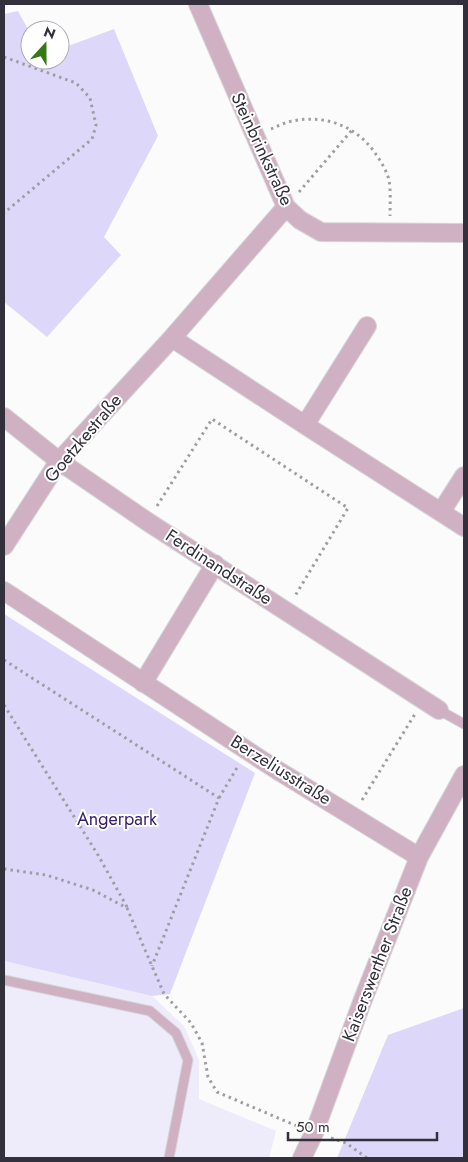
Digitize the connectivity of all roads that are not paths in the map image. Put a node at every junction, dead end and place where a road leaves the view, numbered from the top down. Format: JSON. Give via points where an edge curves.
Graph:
{"nodes":[{"id":1,"x":198,"y":4,"type":"edge"},
{"id":2,"x":286,"y":207,"type":"junction"},
{"id":3,"x":464,"y":232,"type":"edge"},
{"id":4,"x":367,"y":326,"type":"dead end"},
{"id":5,"x":172,"y":338,"type":"junction"},
{"id":6,"x":4,"y":417,"type":"edge"},
{"id":7,"x":304,"y":425,"type":"junction"},
{"id":8,"x":59,"y":461,"type":"junction"},
{"id":9,"x":464,"y":476,"type":"edge"},
{"id":10,"x":441,"y":512,"type":"junction"},
{"id":11,"x":464,"y":527,"type":"edge"},
{"id":12,"x":4,"y":546,"type":"edge"},
{"id":13,"x":215,"y":564,"type":"junction"},
{"id":14,"x":4,"y":592,"type":"edge"},
{"id":15,"x":144,"y":683,"type":"junction"},
{"id":16,"x":439,"y":710,"type":"joint"},
{"id":17,"x":464,"y":724,"type":"edge"},
{"id":18,"x":464,"y":774,"type":"edge"},
{"id":19,"x":418,"y":856,"type":"junction"},
{"id":20,"x":4,"y":980,"type":"edge"},
{"id":21,"x":170,"y":1158,"type":"edge"},
{"id":22,"x":302,"y":1158,"type":"edge"}],
"edges":[{"from":1,"to":2,"type":"street","name":"Steinbrinkstraße"},
{"from":2,"to":3,"type":"street","name":"Steinbrinkstraße","via":[[321,232]]},
{"from":2,"to":5,"type":"street","name":"Goetzkestraße"},
{"from":4,"to":7,"type":"street"},
{"from":5,"to":7,"type":"street"},
{"from":5,"to":8,"type":"street","name":"Goetzkestraße"},
{"from":6,"to":8,"type":"street","name":"Ferdinandstraße"},
{"from":7,"to":10,"type":"street"},
{"from":8,"to":12,"type":"street","name":"Goetzkestraße"},
{"from":8,"to":13,"type":"street","name":"Ferdinandstraße"},
{"from":9,"to":10,"type":"street"},
{"from":10,"to":11,"type":"street"},
{"from":13,"to":15,"type":"street"},
{"from":13,"to":16,"type":"street","name":"Ferdinandstraße"},
{"from":14,"to":15,"type":"street","name":"Berzeliusstraße"},
{"from":15,"to":19,"type":"street","name":"Berzeliusstraße","via":[[277,770]]},
{"from":16,"to":17,"type":"lane"},
{"from":18,"to":19,"type":"street","name":"Kaiserswerther Straße"},
{"from":19,"to":22,"type":"street","name":"Kaiserswerther Straße"},
{"from":20,"to":21,"type":"lane","via":[[150,1011],[176,1033],[188,1060]]}]}
